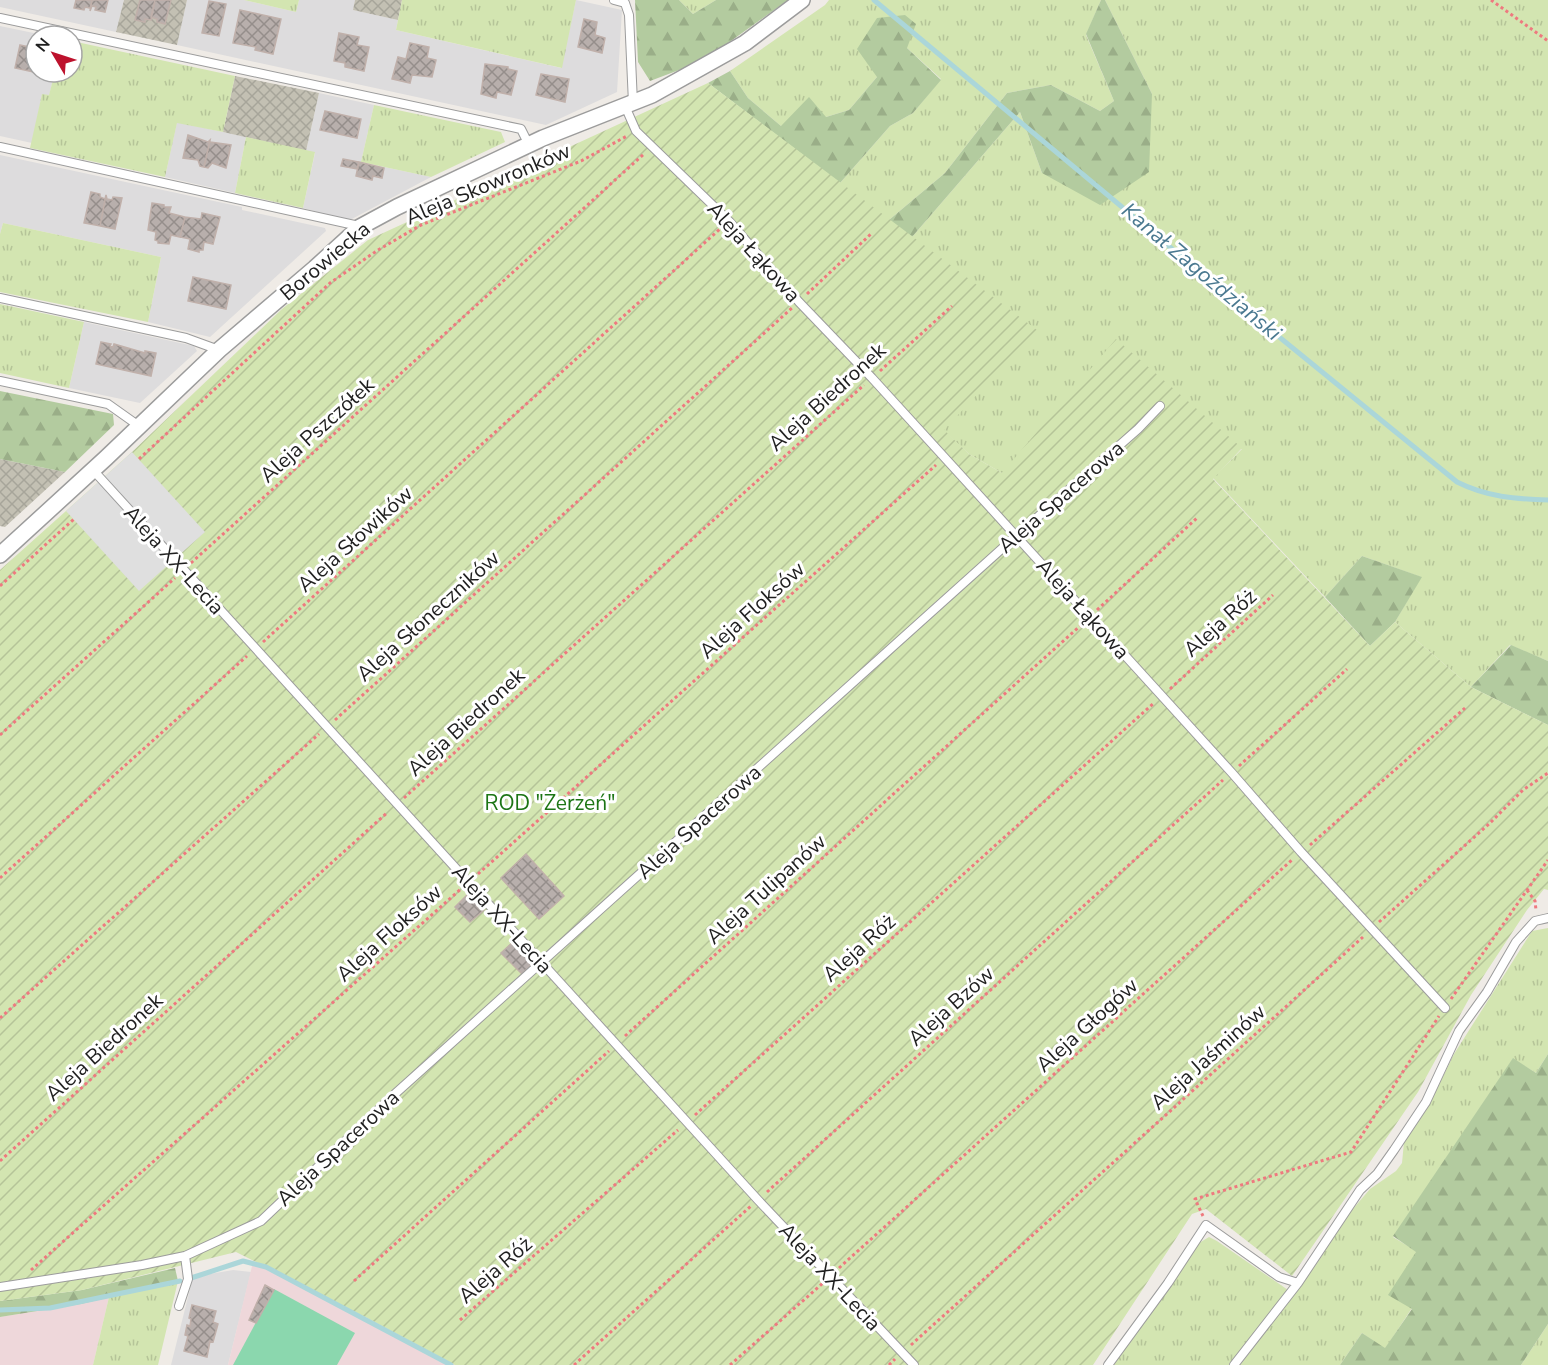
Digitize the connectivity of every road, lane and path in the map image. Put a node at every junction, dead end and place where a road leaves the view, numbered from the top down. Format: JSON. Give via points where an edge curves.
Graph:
{"nodes":[{"id":1,"x":614,"y":0,"type":"edge"},
{"id":2,"x":802,"y":0,"type":"edge"},
{"id":3,"x":1491,"y":0,"type":"edge"},
{"id":4,"x":0,"y":18,"type":"edge"},
{"id":5,"x":1548,"y":41,"type":"edge"},
{"id":6,"x":629,"y":104,"type":"junction"},
{"id":7,"x":636,"y":131,"type":"junction"},
{"id":8,"x":529,"y":145,"type":"junction"},
{"id":9,"x":653,"y":146,"type":"junction"},
{"id":10,"x":0,"y":147,"type":"edge"},
{"id":11,"x":729,"y":221,"type":"junction"},
{"id":12,"x":360,"y":227,"type":"junction"},
{"id":13,"x":872,"y":233,"type":"dead end"},
{"id":14,"x":0,"y":298,"type":"edge"},
{"id":15,"x":799,"y":302,"type":"junction"},
{"id":16,"x":952,"y":306,"type":"dead end"},
{"id":17,"x":219,"y":350,"type":"junction"},
{"id":18,"x":872,"y":378,"type":"junction"},
{"id":19,"x":0,"y":381,"type":"edge"},
{"id":20,"x":1160,"y":406,"type":"dead end"},
{"id":21,"x":139,"y":426,"type":"junction"},
{"id":22,"x":944,"y":458,"type":"junction"},
{"id":23,"x":139,"y":459,"type":"dead end"},
{"id":24,"x":93,"y":470,"type":"junction"},
{"id":25,"x":1197,"y":518,"type":"dead end"},
{"id":26,"x":74,"y":519,"type":"dead end"},
{"id":27,"x":1016,"y":536,"type":"junction"},
{"id":28,"x":1,"y":551,"type":"edge"},
{"id":29,"x":183,"y":570,"type":"junction"},
{"id":30,"x":0,"y":586,"type":"edge"},
{"id":31,"x":1273,"y":595,"type":"dead end"},
{"id":32,"x":1090,"y":616,"type":"junction"},
{"id":33,"x":255,"y":649,"type":"junction"},
{"id":34,"x":1347,"y":669,"type":"dead end"},
{"id":35,"x":1161,"y":697,"type":"junction"},
{"id":36,"x":1465,"y":708,"type":"dead end"},
{"id":37,"x":327,"y":727,"type":"junction"},
{"id":38,"x":0,"y":735,"type":"edge"},
{"id":39,"x":1232,"y":773,"type":"junction"},
{"id":40,"x":1548,"y":773,"type":"edge"},
{"id":41,"x":397,"y":804,"type":"junction"},
{"id":42,"x":1301,"y":852,"type":"junction"},
{"id":43,"x":1548,"y":860,"type":"edge"},
{"id":44,"x":0,"y":878,"type":"edge"},
{"id":45,"x":469,"y":882,"type":"junction"},
{"id":46,"x":1526,"y":890,"type":"junction"},
{"id":47,"x":1545,"y":915,"type":"edge"},
{"id":48,"x":1372,"y":928,"type":"junction"},
{"id":49,"x":541,"y":963,"type":"junction"},
{"id":50,"x":1445,"y":1008,"type":"junction"},
{"id":51,"x":0,"y":1018,"type":"edge"},
{"id":52,"x":616,"y":1044,"type":"junction"},
{"id":53,"x":687,"y":1122,"type":"junction"},
{"id":54,"x":0,"y":1161,"type":"edge"},
{"id":55,"x":758,"y":1200,"type":"junction"},
{"id":56,"x":1206,"y":1226,"type":"junction"},
{"id":57,"x":185,"y":1256,"type":"junction"},
{"id":58,"x":830,"y":1277,"type":"junction"},
{"id":59,"x":354,"y":1281,"type":"dead end"},
{"id":60,"x":1298,"y":1283,"type":"junction"},
{"id":61,"x":13,"y":1285,"type":"junction"},
{"id":62,"x":0,"y":1287,"type":"edge"},
{"id":63,"x":179,"y":1306,"type":"dead end"},
{"id":64,"x":460,"y":1320,"type":"dead end"},
{"id":65,"x":903,"y":1353,"type":"junction"},
{"id":66,"x":574,"y":1365,"type":"edge"},
{"id":67,"x":730,"y":1365,"type":"edge"},
{"id":68,"x":889,"y":1365,"type":"edge"},
{"id":69,"x":914,"y":1365,"type":"edge"},
{"id":70,"x":1108,"y":1365,"type":"edge"},
{"id":71,"x":1234,"y":1365,"type":"edge"}],
"edges":[{"from":1,"to":6,"type":"lane","via":[[625,3],[629,15]]},
{"from":2,"to":6,"type":"street","name":"Borowiecka","via":[[745,43]]},
{"from":3,"to":5,"type":"path"},
{"from":4,"to":8,"type":"lane","via":[[521,129]]},
{"from":6,"to":7,"type":"lane","name":"Aleja Łąkowa"},
{"from":6,"to":8,"type":"street","name":"Borowiecka"},
{"from":7,"to":9,"type":"lane","name":"Aleja Łąkowa"},
{"from":7,"to":23,"type":"path","name":"Aleja Skowronków","via":[[581,161],[421,225],[378,250],[330,283]]},
{"from":8,"to":12,"type":"street","name":"Borowiecka"},
{"from":9,"to":11,"type":"lane","name":"Aleja Łąkowa"},
{"from":9,"to":29,"type":"path","name":"Aleja Pszczółek"},
{"from":10,"to":12,"type":"lane"},
{"from":11,"to":15,"type":"lane","name":"Aleja Łąkowa"},
{"from":11,"to":33,"type":"path","name":"Aleja Słowików"},
{"from":12,"to":17,"type":"street","name":"Borowiecka"},
{"from":13,"to":15,"type":"path","name":"Aleja Słoneczników"},
{"from":14,"to":17,"type":"lane","via":[[186,338]]},
{"from":15,"to":18,"type":"lane","name":"Aleja Łąkowa"},
{"from":15,"to":37,"type":"path","name":"Aleja Słoneczników"},
{"from":16,"to":18,"type":"path","name":"Aleja Biedronek"},
{"from":17,"to":21,"type":"street","name":"Borowiecka"},
{"from":18,"to":22,"type":"lane","name":"Aleja Łąkowa"},
{"from":18,"to":41,"type":"path","name":"Aleja Biedronek"},
{"from":19,"to":21,"type":"lane","via":[[108,404]]},
{"from":20,"to":27,"type":"lane","name":"Aleja Spacerowa"},
{"from":21,"to":24,"type":"street","name":"Borowiecka"},
{"from":22,"to":27,"type":"lane","name":"Aleja Łąkowa"},
{"from":22,"to":45,"type":"path","name":"Aleja Floksów"},
{"from":24,"to":28,"type":"street","name":"Borowiecka"},
{"from":24,"to":29,"type":"lane","name":"Aleja XX-Lecia"},
{"from":25,"to":32,"type":"path","name":"Aleja Tulipanów"},
{"from":26,"to":30,"type":"path"},
{"from":27,"to":32,"type":"lane","name":"Aleja Łąkowa"},
{"from":27,"to":49,"type":"lane","name":"Aleja Spacerowa"},
{"from":29,"to":33,"type":"lane","name":"Aleja XX-Lecia"},
{"from":29,"to":38,"type":"path","name":"Aleja Pszczółek"},
{"from":31,"to":35,"type":"path","name":"Aleja Róż"},
{"from":32,"to":35,"type":"lane","name":"Aleja Łąkowa"},
{"from":32,"to":52,"type":"path","name":"Aleja Tulipanów"},
{"from":33,"to":37,"type":"lane","name":"Aleja XX-Lecia"},
{"from":33,"to":44,"type":"path","name":"Aleja Słowików"},
{"from":34,"to":39,"type":"path","name":"Aleja Bzów"},
{"from":35,"to":39,"type":"lane","name":"Aleja Łąkowa"},
{"from":35,"to":53,"type":"path","name":"Aleja Róż"},
{"from":36,"to":42,"type":"path","name":"Aleja Głogów"},
{"from":37,"to":41,"type":"lane","name":"Aleja XX-Lecia"},
{"from":37,"to":51,"type":"path","name":"Aleja Słoneczników"},
{"from":39,"to":42,"type":"lane","name":"Aleja Łąkowa"},
{"from":39,"to":55,"type":"path","name":"Aleja Bzów"},
{"from":40,"to":48,"type":"path","name":"Aleja Jaśminów","via":[[1523,790]]},
{"from":41,"to":45,"type":"lane","name":"Aleja XX-Lecia"},
{"from":41,"to":54,"type":"path","name":"Aleja Biedronek"},
{"from":42,"to":48,"type":"lane","name":"Aleja Łąkowa"},
{"from":42,"to":58,"type":"path","name":"Aleja Głogów"},
{"from":43,"to":46,"type":"path"},
{"from":45,"to":49,"type":"lane","name":"Aleja XX-Lecia"},
{"from":45,"to":61,"type":"path","name":"Aleja Floksów"},
{"from":46,"to":47,"type":"path","via":[[1535,901],[1535,910]]},
{"from":46,"to":50,"type":"path"},
{"from":47,"to":60,"type":"lane","via":[[1516,942],[1459,1031],[1425,1102]]},
{"from":48,"to":50,"type":"lane","name":"Aleja Łąkowa"},
{"from":48,"to":65,"type":"path","name":"Aleja Jaśminów"},
{"from":49,"to":52,"type":"lane","name":"Aleja XX-Lecia"},
{"from":49,"to":57,"type":"lane","name":"Aleja Spacerowa","via":[[261,1221]]},
{"from":50,"to":56,"type":"path","via":[[1352,1152],[1195,1199]]},
{"from":52,"to":53,"type":"lane","name":"Aleja XX-Lecia"},
{"from":52,"to":59,"type":"path","name":"Aleja Tulipanów"},
{"from":53,"to":55,"type":"lane","name":"Aleja XX-Lecia"},
{"from":53,"to":64,"type":"path","name":"Aleja Róż"},
{"from":55,"to":58,"type":"lane","name":"Aleja XX-Lecia"},
{"from":55,"to":66,"type":"path","name":"Aleja Bzów"},
{"from":56,"to":60,"type":"lane","via":[[1279,1277]]},
{"from":56,"to":70,"type":"lane"},
{"from":57,"to":61,"type":"lane","name":"Aleja Spacerowa"},
{"from":57,"to":63,"type":"lane","via":[[188,1279]]},
{"from":58,"to":65,"type":"lane","name":"Aleja XX-Lecia"},
{"from":58,"to":67,"type":"path","name":"Aleja Głogów"},
{"from":60,"to":71,"type":"lane"},
{"from":61,"to":62,"type":"lane","name":"Aleja Spacerowa"},
{"from":65,"to":68,"type":"path","name":"Aleja Jaśminów"},
{"from":65,"to":69,"type":"lane","name":"Aleja XX-Lecia"}]}
